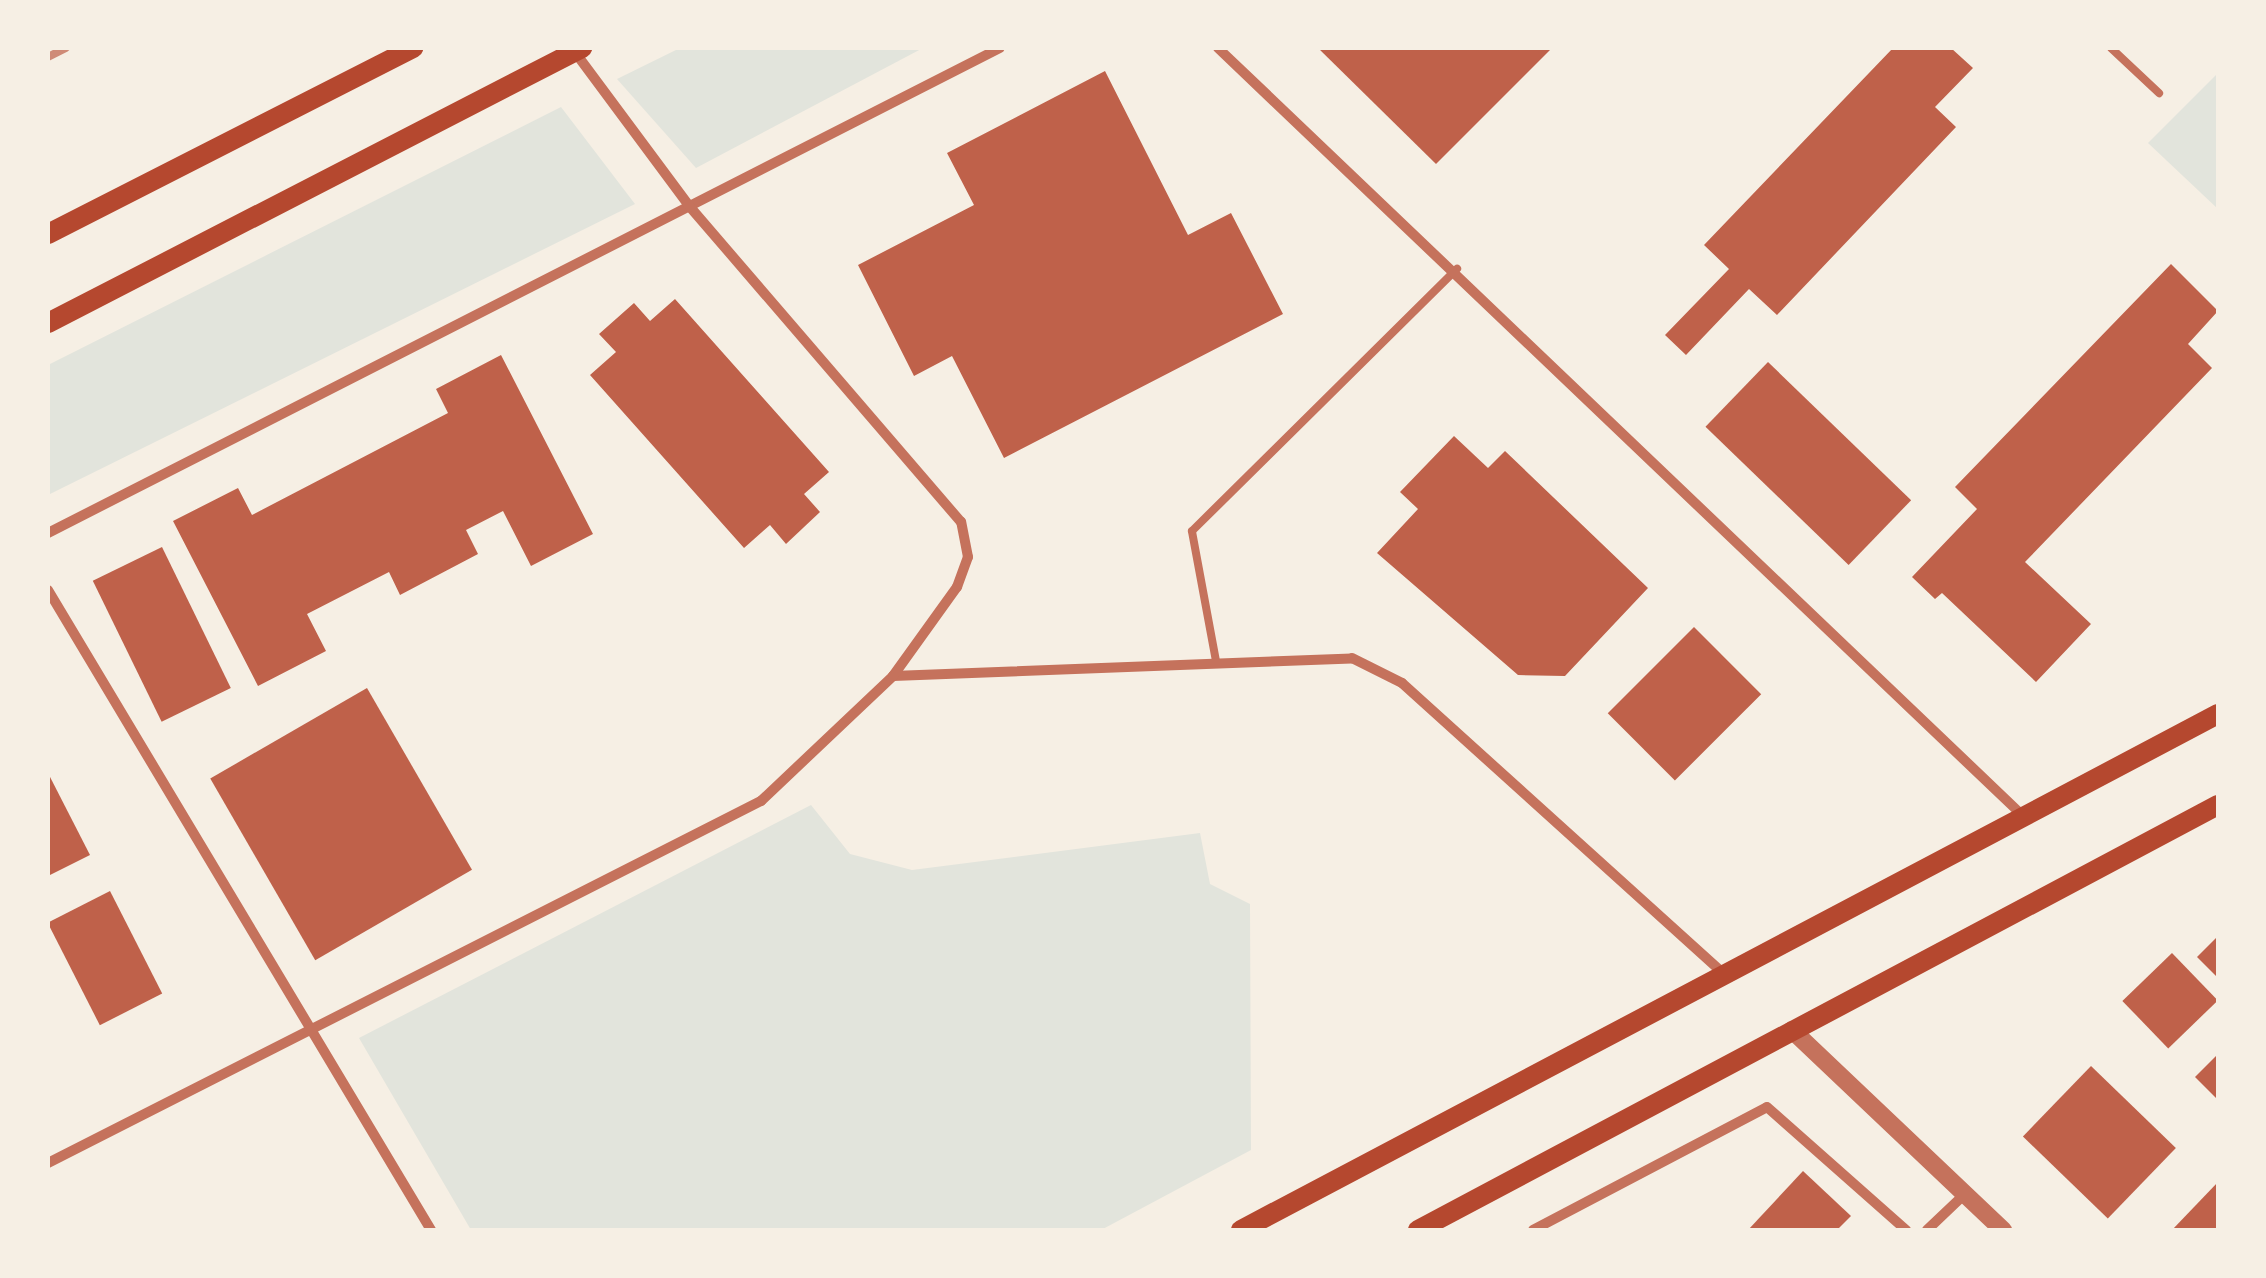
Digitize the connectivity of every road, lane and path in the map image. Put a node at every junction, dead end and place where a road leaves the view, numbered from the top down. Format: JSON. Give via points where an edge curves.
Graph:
{"nodes":[{"id":1,"x":413,"y":48,"type":"edge"},
{"id":2,"x":1000,"y":48,"type":"edge"},
{"id":3,"x":1218,"y":48,"type":"edge"},
{"id":4,"x":2111,"y":48,"type":"edge"},
{"id":5,"x":578,"y":49,"type":"edge"},
{"id":6,"x":2160,"y":93,"type":"dead end"},
{"id":7,"x":690,"y":206,"type":"junction"},
{"id":8,"x":48,"y":234,"type":"edge"},
{"id":9,"x":1457,"y":268,"type":"junction"},
{"id":10,"x":48,"y":323,"type":"edge"},
{"id":11,"x":48,"y":533,"type":"edge"},
{"id":12,"x":48,"y":590,"type":"edge"},
{"id":13,"x":1216,"y":661,"type":"junction"},
{"id":14,"x":893,"y":676,"type":"junction"},
{"id":15,"x":2218,"y":714,"type":"edge"},
{"id":16,"x":2218,"y":805,"type":"edge"},
{"id":17,"x":2024,"y":816,"type":"junction"},
{"id":18,"x":1724,"y":974,"type":"junction"},
{"id":19,"x":312,"y":1022,"type":"junction"},
{"id":20,"x":1792,"y":1030,"type":"junction"},
{"id":21,"x":48,"y":1163,"type":"edge"},
{"id":22,"x":1965,"y":1194,"type":"junction"},
{"id":23,"x":431,"y":1230,"type":"edge"},
{"id":24,"x":1240,"y":1230,"type":"edge"},
{"id":25,"x":1418,"y":1230,"type":"edge"},
{"id":26,"x":1533,"y":1230,"type":"edge"},
{"id":27,"x":1906,"y":1230,"type":"edge"},
{"id":28,"x":1927,"y":1230,"type":"edge"},
{"id":29,"x":2003,"y":1230,"type":"edge"}],
"edges":[{"from":1,"to":8,"type":"main road"},
{"from":2,"to":7,"type":"street"},
{"from":3,"to":9,"type":"street"},
{"from":4,"to":6,"type":"lane"},
{"from":5,"to":7,"type":"street"},
{"from":5,"to":10,"type":"main road"},
{"from":7,"to":11,"type":"street"},
{"from":7,"to":14,"type":"street","via":[[961,522],[968,557],[956,586]]},
{"from":9,"to":13,"type":"lane","via":[[1192,531]]},
{"from":9,"to":17,"type":"street"},
{"from":12,"to":19,"type":"street"},
{"from":13,"to":14,"type":"street"},
{"from":13,"to":18,"type":"street","via":[[1320,654],[1402,682]]},
{"from":14,"to":19,"type":"street","via":[[761,801]]},
{"from":15,"to":17,"type":"main road"},
{"from":16,"to":20,"type":"main road"},
{"from":17,"to":18,"type":"main road"},
{"from":18,"to":24,"type":"main road"},
{"from":19,"to":21,"type":"street"},
{"from":19,"to":23,"type":"street"},
{"from":20,"to":22,"type":"street"},
{"from":20,"to":25,"type":"main road"},
{"from":22,"to":28,"type":"street"},
{"from":22,"to":29,"type":"street"},
{"from":26,"to":27,"type":"street","via":[[1767,1107]]}]}
